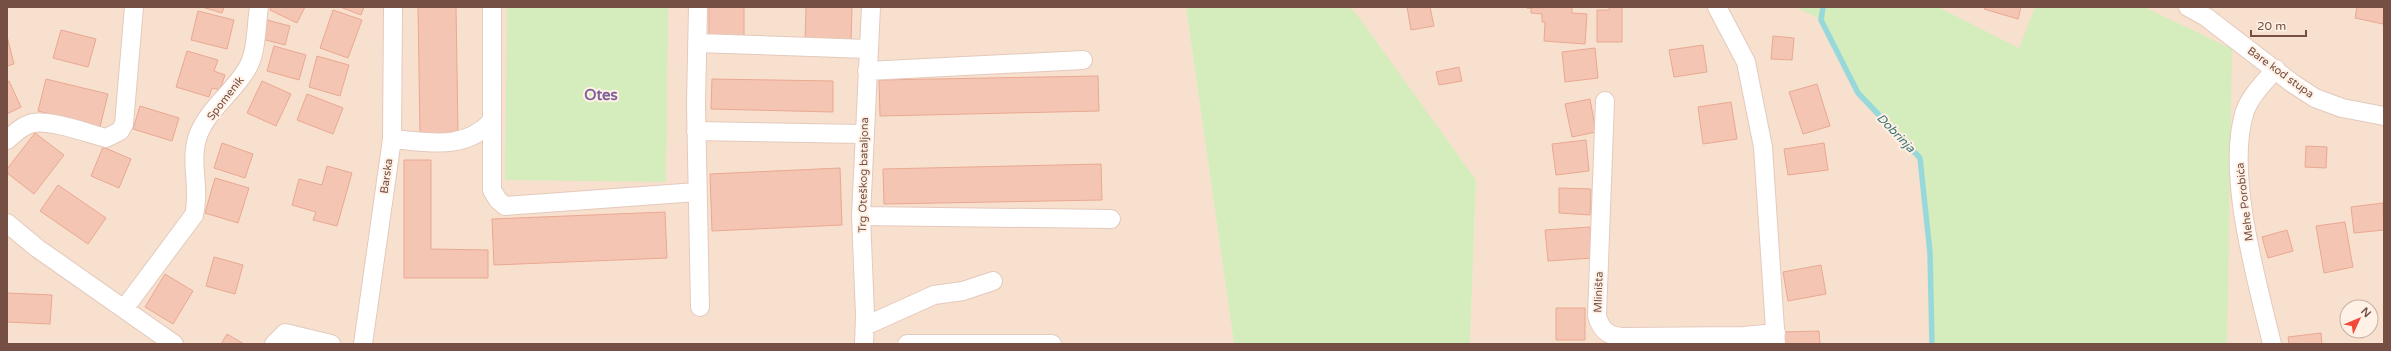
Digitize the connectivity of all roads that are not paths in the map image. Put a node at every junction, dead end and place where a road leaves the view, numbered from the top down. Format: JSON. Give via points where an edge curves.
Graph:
{"nodes":[{"id":1,"x":134,"y":7,"type":"edge"},
{"id":2,"x":259,"y":7,"type":"edge"},
{"id":3,"x":393,"y":7,"type":"edge"},
{"id":4,"x":492,"y":7,"type":"edge"},
{"id":5,"x":698,"y":7,"type":"edge"},
{"id":6,"x":870,"y":7,"type":"edge"},
{"id":7,"x":1717,"y":7,"type":"edge"},
{"id":8,"x":2188,"y":7,"type":"edge"},
{"id":9,"x":697,"y":43,"type":"junction"},
{"id":10,"x":868,"y":49,"type":"junction"},
{"id":11,"x":1083,"y":60,"type":"dead end"},
{"id":12,"x":2276,"y":69,"type":"junction"},
{"id":13,"x":867,"y":71,"type":"junction"},
{"id":14,"x":1605,"y":101,"type":"dead end"},
{"id":15,"x":2384,"y":116,"type":"edge"},
{"id":16,"x":492,"y":121,"type":"junction"},
{"id":17,"x":696,"y":131,"type":"junction"},
{"id":18,"x":864,"y":134,"type":"junction"},
{"id":19,"x":392,"y":139,"type":"junction"},
{"id":20,"x":7,"y":140,"type":"edge"},
{"id":21,"x":697,"y":192,"type":"junction"},
{"id":22,"x":861,"y":216,"type":"junction"},
{"id":23,"x":1111,"y":219,"type":"dead end"},
{"id":24,"x":7,"y":223,"type":"edge"},
{"id":25,"x":992,"y":281,"type":"dead end"},
{"id":26,"x":700,"y":307,"type":"dead end"},
{"id":27,"x":124,"y":309,"type":"junction"},
{"id":28,"x":865,"y":326,"type":"junction"},
{"id":29,"x":1776,"y":339,"type":"edge"},
{"id":30,"x":174,"y":344,"type":"edge"},
{"id":31,"x":274,"y":344,"type":"edge"},
{"id":32,"x":331,"y":344,"type":"edge"},
{"id":33,"x":362,"y":344,"type":"edge"},
{"id":34,"x":864,"y":344,"type":"edge"},
{"id":35,"x":907,"y":344,"type":"edge"},
{"id":36,"x":1052,"y":344,"type":"edge"},
{"id":37,"x":2272,"y":344,"type":"edge"}],
"edges":[{"from":1,"to":20,"type":"street","via":[[124,124],[120,131],[106,138],[34,123],[19,130]]},
{"from":2,"to":27,"type":"street","name":"Spomenik","via":[[249,65],[209,115],[195,145],[193,163],[198,196],[194,214]]},
{"from":3,"to":19,"type":"street","name":"Barska"},
{"from":4,"to":16,"type":"street"},
{"from":5,"to":9,"type":"street"},
{"from":6,"to":10,"type":"street","name":"Trg Oteškog bataljona"},
{"from":7,"to":29,"type":"street","name":"Mliništa","via":[[1746,62],[1764,147]]},
{"from":8,"to":12,"type":"street","name":"Bare kod stupa","via":[[2206,17]]},
{"from":9,"to":10,"type":"street"},
{"from":9,"to":17,"type":"street"},
{"from":10,"to":13,"type":"street","name":"Trg Oteškog bataljona"},
{"from":11,"to":13,"type":"street"},
{"from":12,"to":15,"type":"street","name":"Bare kod stupa","via":[[2316,98],[2342,108]]},
{"from":12,"to":37,"type":"street","name":"Mehe Porobića","via":[[2260,86],[2246,109],[2239,153],[2247,234]]},
{"from":13,"to":18,"type":"street","name":"Trg Oteškog bataljona"},
{"from":14,"to":29,"type":"street","name":"Mliništa","via":[[1597,316],[1600,325],[1606,333],[1622,337],[1744,336]]},
{"from":16,"to":19,"type":"street","via":[[483,131],[469,139],[438,143]]},
{"from":16,"to":21,"type":"street","via":[[492,190],[505,206]]},
{"from":17,"to":18,"type":"street"},
{"from":17,"to":21,"type":"street"},
{"from":18,"to":22,"type":"street","name":"Trg Oteškog bataljona"},
{"from":19,"to":33,"type":"street","name":"Barska"},
{"from":21,"to":26,"type":"street"},
{"from":22,"to":23,"type":"street"},
{"from":22,"to":28,"type":"street","name":"Trg Oteškog bataljona"},
{"from":24,"to":27,"type":"street","via":[[37,248]]},
{"from":25,"to":28,"type":"street","via":[[934,295]]},
{"from":27,"to":30,"type":"street"},
{"from":28,"to":34,"type":"street","name":"Trg Oteškog bataljona"},
{"from":31,"to":32,"type":"street","via":[[284,333]]},
{"from":35,"to":36,"type":"street"}]}
